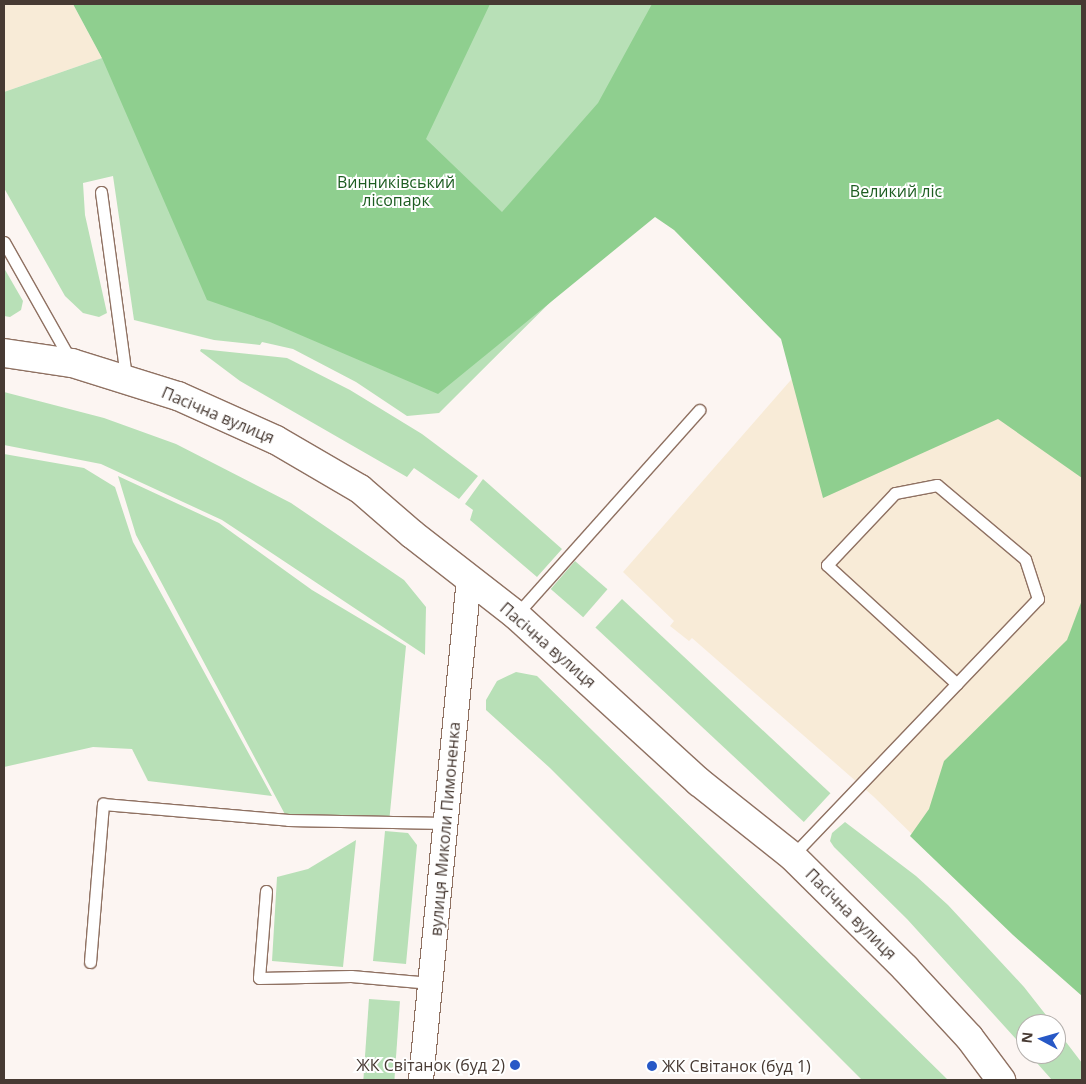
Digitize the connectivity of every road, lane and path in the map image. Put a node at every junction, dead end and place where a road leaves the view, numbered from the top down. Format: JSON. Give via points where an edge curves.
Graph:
{"nodes":[{"id":1,"x":101,"y":192,"type":"dead end"},
{"id":2,"x":4,"y":242,"type":"edge"},
{"id":3,"x":4,"y":353,"type":"edge"},
{"id":4,"x":72,"y":363,"type":"junction"},
{"id":5,"x":126,"y":378,"type":"junction"},
{"id":6,"x":699,"y":410,"type":"dead end"},
{"id":7,"x":469,"y":578,"type":"junction"},
{"id":8,"x":516,"y":615,"type":"junction"},
{"id":9,"x":957,"y":684,"type":"junction"},
{"id":10,"x":445,"y":823,"type":"junction"},
{"id":11,"x":792,"y":856,"type":"junction"},
{"id":12,"x":266,"y":890,"type":"dead end"},
{"id":13,"x":90,"y":962,"type":"dead end"},
{"id":14,"x":430,"y":983,"type":"junction"},
{"id":15,"x":421,"y":1080,"type":"edge"},
{"id":16,"x":1002,"y":1080,"type":"edge"}],
"edges":[{"from":1,"to":5,"type":"lane"},
{"from":2,"to":4,"type":"lane"},
{"from":3,"to":4,"type":"main road","name":"Пасічна вулиця"},
{"from":4,"to":5,"type":"main road","name":"Пасічна вулиця"},
{"from":5,"to":7,"type":"main road","name":"Пасічна вулиця","via":[[178,396],[276,440],[360,489]]},
{"from":6,"to":8,"type":"lane"},
{"from":7,"to":8,"type":"main road","name":"Пасічна вулиця"},
{"from":7,"to":10,"type":"street","name":"вулиця Миколи Пимоненка"},
{"from":8,"to":11,"type":"main road","name":"Пасічна вулиця","via":[[699,782]]},
{"from":9,"to":9,"type":"lane","via":[[1038,599],[1025,559],[937,485],[895,493],[828,565]]},
{"from":9,"to":11,"type":"lane"},
{"from":10,"to":13,"type":"lane","via":[[288,820],[103,804]]},
{"from":10,"to":14,"type":"street","name":"вулиця Миколи Пимоненка"},
{"from":11,"to":16,"type":"main road","name":"Пасічна вулиця","via":[[906,968],[969,1037]]},
{"from":12,"to":14,"type":"lane","via":[[258,978],[351,976]]},
{"from":14,"to":15,"type":"street","name":"вулиця Миколи Пимоненка"}]}
